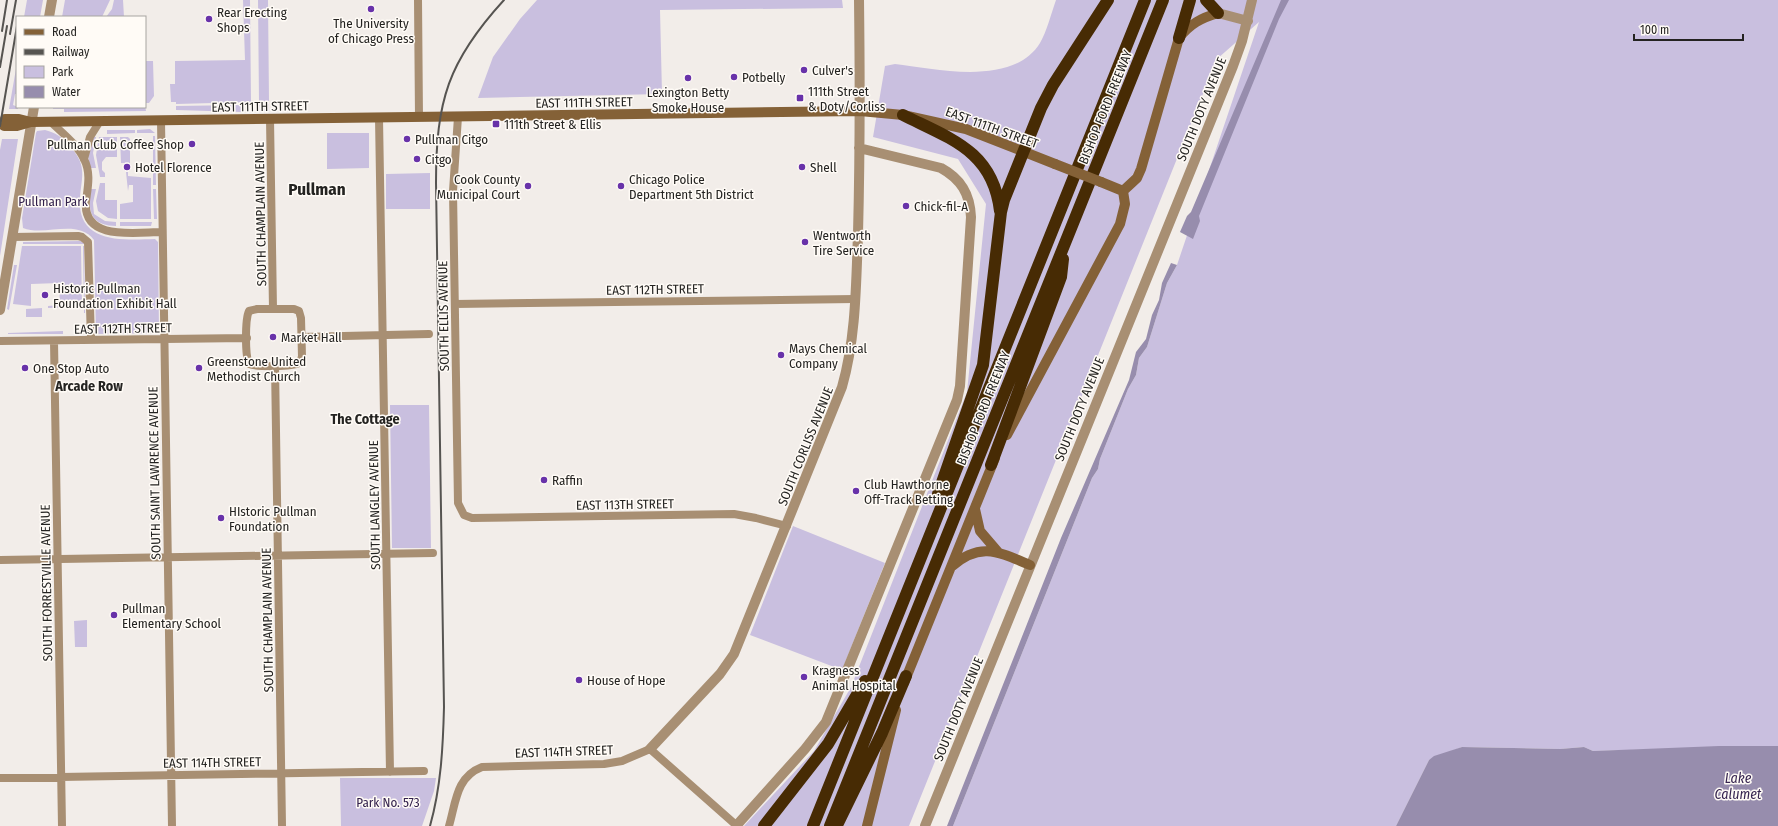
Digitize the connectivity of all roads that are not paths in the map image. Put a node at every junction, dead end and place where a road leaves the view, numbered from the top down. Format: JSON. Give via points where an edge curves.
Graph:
{"nodes":[{"id":1,"x":52,"y":0,"type":"edge"},
{"id":2,"x":418,"y":0,"type":"edge"},
{"id":3,"x":859,"y":0,"type":"edge"},
{"id":4,"x":1108,"y":0,"type":"edge"},
{"id":5,"x":1145,"y":0,"type":"edge"},
{"id":6,"x":1163,"y":0,"type":"edge"},
{"id":7,"x":1190,"y":0,"type":"edge"},
{"id":8,"x":1206,"y":0,"type":"edge"},
{"id":9,"x":1252,"y":0,"type":"edge"},
{"id":10,"x":1218,"y":13,"type":"junction"},
{"id":11,"x":49,"y":16,"type":"edge"},
{"id":12,"x":1248,"y":21,"type":"junction"},
{"id":13,"x":1179,"y":38,"type":"junction"},
{"id":14,"x":34,"y":108,"type":"edge"},
{"id":15,"x":860,"y":111,"type":"junction"},
{"id":16,"x":903,"y":115,"type":"junction"},
{"id":17,"x":419,"y":117,"type":"junction"},
{"id":18,"x":458,"y":117,"type":"junction"},
{"id":19,"x":379,"y":118,"type":"junction"},
{"id":20,"x":270,"y":119,"type":"junction"},
{"id":21,"x":100,"y":121,"type":"junction"},
{"id":22,"x":160,"y":121,"type":"junction"},
{"id":23,"x":31,"y":122,"type":"junction"},
{"id":24,"x":51,"y":122,"type":"junction"},
{"id":25,"x":4,"y":123,"type":"dead end"},
{"id":26,"x":859,"y":148,"type":"junction"},
{"id":27,"x":1024,"y":152,"type":"junction"},
{"id":28,"x":84,"y":159,"type":"junction"},
{"id":29,"x":1122,"y":191,"type":"junction"},
{"id":30,"x":1001,"y":212,"type":"junction"},
{"id":31,"x":162,"y":232,"type":"junction"},
{"id":32,"x":1067,"y":236,"type":"junction"},
{"id":33,"x":12,"y":237,"type":"junction"},
{"id":34,"x":854,"y":299,"type":"junction"},
{"id":35,"x":456,"y":304,"type":"junction"},
{"id":36,"x":273,"y":309,"type":"junction"},
{"id":37,"x":0,"y":310,"type":"edge"},
{"id":38,"x":429,"y":334,"type":"dead end"},
{"id":39,"x":383,"y":335,"type":"junction"},
{"id":40,"x":301,"y":337,"type":"junction"},
{"id":41,"x":247,"y":338,"type":"junction"},
{"id":42,"x":164,"y":339,"type":"junction"},
{"id":43,"x":91,"y":340,"type":"junction"},
{"id":44,"x":0,"y":341,"type":"edge"},
{"id":45,"x":54,"y":341,"type":"junction"},
{"id":46,"x":275,"y":365,"type":"junction"},
{"id":47,"x":991,"y":465,"type":"junction"},
{"id":48,"x":975,"y":507,"type":"junction"},
{"id":49,"x":464,"y":515,"type":"joint"},
{"id":50,"x":787,"y":526,"type":"junction"},
{"id":51,"x":931,"y":533,"type":"junction"},
{"id":52,"x":998,"y":552,"type":"junction"},
{"id":53,"x":433,"y":553,"type":"dead end"},
{"id":54,"x":386,"y":554,"type":"junction"},
{"id":55,"x":278,"y":556,"type":"junction"},
{"id":56,"x":168,"y":557,"type":"junction"},
{"id":57,"x":58,"y":559,"type":"junction"},
{"id":58,"x":0,"y":560,"type":"edge"},
{"id":59,"x":1030,"y":565,"type":"junction"},
{"id":60,"x":951,"y":567,"type":"junction"},
{"id":61,"x":878,"y":664,"type":"junction"},
{"id":62,"x":906,"y":676,"type":"junction"},
{"id":63,"x":650,"y":749,"type":"junction"},
{"id":64,"x":424,"y":771,"type":"dead end"},
{"id":65,"x":390,"y":772,"type":"junction"},
{"id":66,"x":281,"y":773,"type":"junction"},
{"id":67,"x":171,"y":775,"type":"junction"},
{"id":68,"x":61,"y":777,"type":"junction"},
{"id":69,"x":0,"y":778,"type":"edge"},
{"id":70,"x":62,"y":826,"type":"edge"},
{"id":71,"x":172,"y":826,"type":"edge"},
{"id":72,"x":282,"y":826,"type":"edge"},
{"id":73,"x":449,"y":826,"type":"edge"},
{"id":74,"x":736,"y":826,"type":"edge"},
{"id":75,"x":764,"y":826,"type":"edge"},
{"id":76,"x":813,"y":826,"type":"edge"},
{"id":77,"x":830,"y":826,"type":"edge"},
{"id":78,"x":836,"y":826,"type":"edge"},
{"id":79,"x":867,"y":826,"type":"edge"},
{"id":80,"x":925,"y":826,"type":"edge"}],
"edges":[{"from":1,"to":11,"type":"street"},
{"from":2,"to":17,"type":"street"},
{"from":3,"to":15,"type":"street"},
{"from":4,"to":27,"type":"highway","via":[[1053,85]]},
{"from":5,"to":51,"type":"highway","name":"BISHOP FORD FREEWAY"},
{"from":6,"to":32,"type":"highway","name":"BISHOP FORD FREEWAY"},
{"from":7,"to":13,"type":"highway"},
{"from":8,"to":10,"type":"highway"},
{"from":9,"to":12,"type":"street","name":"SOUTH DOTY AVENUE"},
{"from":10,"to":12,"type":"street"},
{"from":10,"to":13,"type":"main road","via":[[1198,20]]},
{"from":12,"to":59,"type":"street","name":"SOUTH DOTY AVENUE","via":[[1230,73]]},
{"from":13,"to":29,"type":"main road","via":[[1141,169],[1137,178]]},
{"from":14,"to":23,"type":"street"},
{"from":15,"to":16,"type":"main road","name":"EAST 111TH STREET"},
{"from":15,"to":18,"type":"main road","name":"EAST 111TH STREET"},
{"from":15,"to":26,"type":"street","name":"SOUTH CORLISS AVENUE"},
{"from":16,"to":27,"type":"main road","name":"EAST 111TH STREET","via":[[966,129]]},
{"from":16,"to":30,"type":"highway","via":[[955,141],[982,163],[994,182]]},
{"from":17,"to":18,"type":"main road","name":"EAST 111TH STREET"},
{"from":17,"to":19,"type":"main road","name":"EAST 111TH STREET"},
{"from":18,"to":35,"type":"street","name":"SOUTH ELLIS AVENUE","via":[[453,190]]},
{"from":19,"to":20,"type":"main road","name":"EAST 111TH STREET"},
{"from":19,"to":39,"type":"street","name":"SOUTH LANGLEY AVENUE"},
{"from":20,"to":22,"type":"main road","name":"EAST 111TH STREET"},
{"from":20,"to":36,"type":"street","name":"SOUTH CHAMPLAIN AVENUE"},
{"from":21,"to":22,"type":"main road","name":"EAST 111TH STREET"},
{"from":21,"to":24,"type":"main road","name":"EAST 111TH STREET"},
{"from":21,"to":28,"type":"street","via":[[90,137]]},
{"from":22,"to":31,"type":"street","name":"SOUTH SAINT LAWRENCE AVENUE"},
{"from":23,"to":24,"type":"main road","name":"EAST 111TH STREET"},
{"from":23,"to":25,"type":"main road","name":"EAST 111TH STREET","via":[[17,126]]},
{"from":23,"to":33,"type":"street"},
{"from":24,"to":28,"type":"street"},
{"from":26,"to":34,"type":"street","name":"SOUTH CORLISS AVENUE"},
{"from":26,"to":74,"type":"street","via":[[941,168],[959,181],[969,197],[971,217],[958,395],[826,722]]},
{"from":27,"to":29,"type":"main road","name":"EAST 111TH STREET","bridge":true},
{"from":27,"to":30,"type":"highway"},
{"from":28,"to":31,"type":"street","via":[[89,180],[86,206],[95,225],[114,232]]},
{"from":29,"to":47,"type":"main road","via":[[1125,204],[1120,224]]},
{"from":30,"to":51,"type":"highway","via":[[983,365],[938,494]]},
{"from":31,"to":42,"type":"street","name":"SOUTH SAINT LAWRENCE AVENUE"},
{"from":32,"to":47,"type":"highway","via":[[1061,277]]},
{"from":32,"to":77,"type":"highway","name":"BISHOP FORD FREEWAY"},
{"from":33,"to":37,"type":"street"},
{"from":33,"to":43,"type":"street","via":[[78,236],[86,239],[90,246]]},
{"from":34,"to":35,"type":"street","name":"EAST 112TH STREET"},
{"from":34,"to":50,"type":"street","name":"SOUTH CORLISS AVENUE","via":[[851,346],[842,387]]},
{"from":35,"to":49,"type":"street","name":"SOUTH ELLIS AVENUE","via":[[458,503]]},
{"from":36,"to":40,"type":"street","via":[[299,311]]},
{"from":36,"to":41,"type":"street","via":[[249,311]]},
{"from":38,"to":39,"type":"street"},
{"from":39,"to":40,"type":"street"},
{"from":39,"to":54,"type":"street","name":"SOUTH LANGLEY AVENUE"},
{"from":40,"to":46,"type":"street","via":[[302,357],[299,363]]},
{"from":41,"to":42,"type":"street","name":"EAST 112TH STREET"},
{"from":41,"to":46,"type":"street","via":[[249,364]]},
{"from":42,"to":43,"type":"street","name":"EAST 112TH STREET"},
{"from":42,"to":56,"type":"street","name":"SOUTH SAINT LAWRENCE AVENUE"},
{"from":43,"to":45,"type":"street","name":"EAST 112TH STREET"},
{"from":44,"to":45,"type":"street","name":"EAST 112TH STREET"},
{"from":45,"to":57,"type":"street","name":"SOUTH FORRESTVILLE AVENUE"},
{"from":46,"to":55,"type":"street","name":"SOUTH CHAMPLAIN AVENUE"},
{"from":47,"to":48,"type":"main road"},
{"from":48,"to":52,"type":"main road","via":[[975,517],[980,531]]},
{"from":48,"to":60,"type":"main road"},
{"from":49,"to":50,"type":"street","name":"EAST 113TH STREET","via":[[472,518],[734,514]]},
{"from":50,"to":63,"type":"street","name":"SOUTH CORLISS AVENUE","via":[[731,659]]},
{"from":51,"to":61,"type":"highway","name":"BISHOP FORD FREEWAY"},
{"from":52,"to":59,"type":"main road"},
{"from":52,"to":60,"type":"main road","via":[[972,554]]},
{"from":53,"to":54,"type":"street"},
{"from":54,"to":55,"type":"street"},
{"from":54,"to":65,"type":"street","name":"SOUTH LANGLEY AVENUE"},
{"from":55,"to":56,"type":"street"},
{"from":55,"to":66,"type":"street","name":"SOUTH CHAMPLAIN AVENUE"},
{"from":56,"to":57,"type":"street"},
{"from":56,"to":67,"type":"street","name":"SOUTH SAINT LAWRENCE AVENUE"},
{"from":57,"to":58,"type":"street"},
{"from":57,"to":68,"type":"street","name":"SOUTH FORRESTVILLE AVENUE"},
{"from":59,"to":80,"type":"street","name":"SOUTH DOTY AVENUE"},
{"from":60,"to":62,"type":"main road"},
{"from":61,"to":75,"type":"highway","via":[[859,690],[828,744]]},
{"from":61,"to":76,"type":"highway","name":"BISHOP FORD FREEWAY"},
{"from":62,"to":78,"type":"highway"},
{"from":62,"to":79,"type":"main road"},
{"from":63,"to":73,"type":"street","name":"EAST 114TH STREET","via":[[622,761],[604,764],[482,766],[462,781]]},
{"from":63,"to":74,"type":"street"},
{"from":64,"to":65,"type":"street","name":"EAST 114TH STREET"},
{"from":65,"to":66,"type":"street","name":"EAST 114TH STREET"},
{"from":66,"to":67,"type":"street","name":"EAST 114TH STREET"},
{"from":66,"to":72,"type":"street","name":"SOUTH CHAMPLAIN AVENUE"},
{"from":67,"to":68,"type":"street","name":"EAST 114TH STREET"},
{"from":67,"to":71,"type":"street","name":"SOUTH SAINT LAWRENCE AVENUE"},
{"from":68,"to":69,"type":"street","name":"EAST 114TH STREET"},
{"from":68,"to":70,"type":"street","name":"SOUTH FORRESTVILLE AVENUE"}]}
